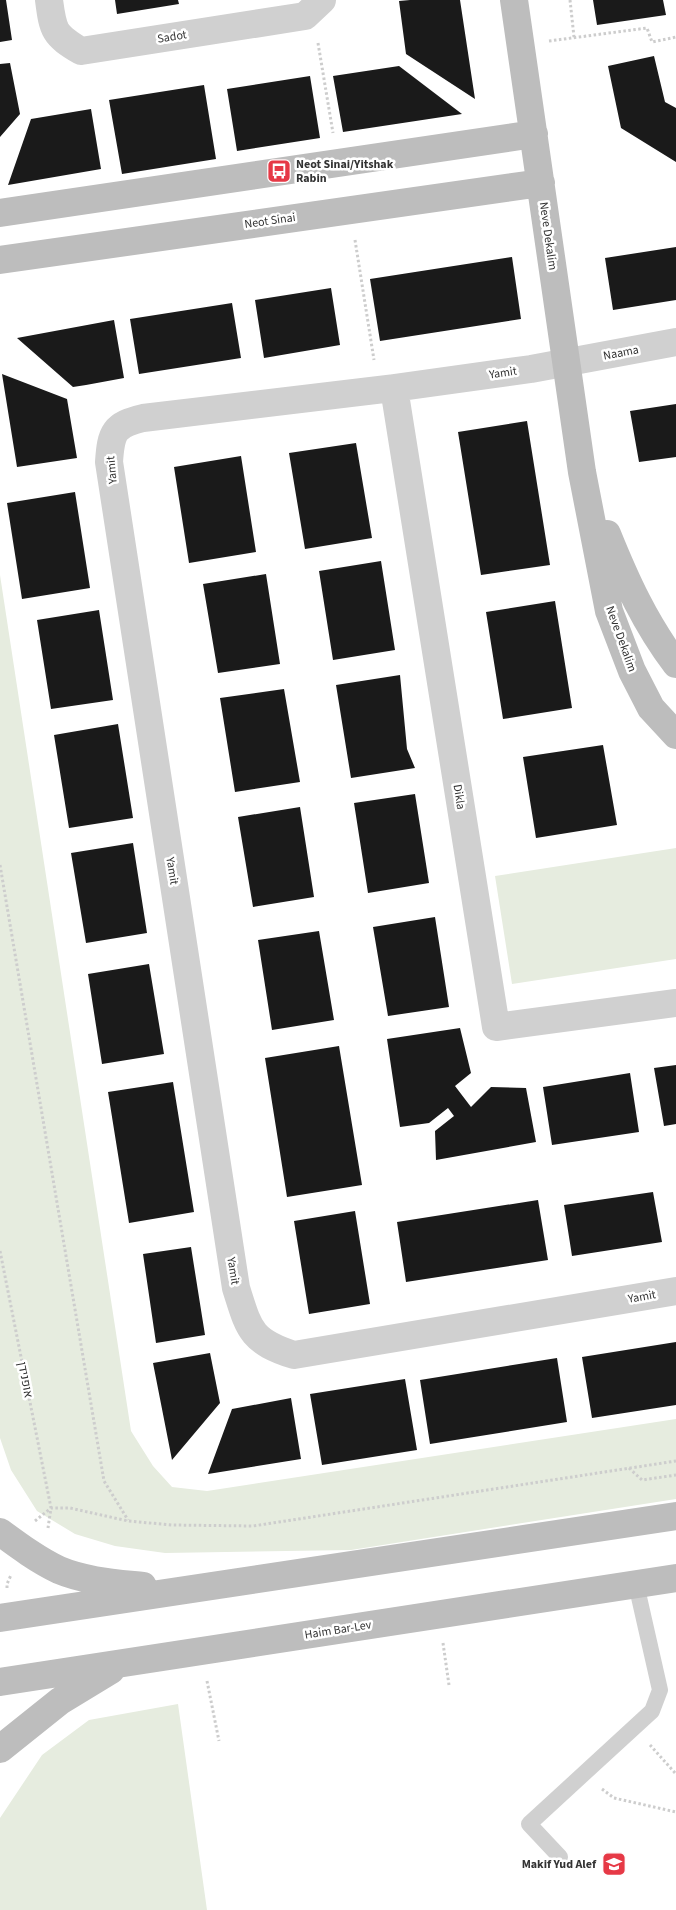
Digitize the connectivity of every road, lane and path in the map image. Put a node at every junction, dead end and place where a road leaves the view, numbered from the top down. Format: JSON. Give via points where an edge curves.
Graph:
{"nodes":[{"id":1,"x":49,"y":0,"type":"edge"},
{"id":2,"x":514,"y":0,"type":"edge"},
{"id":3,"x":570,"y":0,"type":"edge"},
{"id":4,"x":317,"y":4,"type":"edge"},
{"id":5,"x":574,"y":37,"type":"junction"},
{"id":6,"x":676,"y":37,"type":"edge"},
{"id":7,"x":521,"y":45,"type":"junction"},
{"id":8,"x":534,"y":134,"type":"junction"},
{"id":9,"x":338,"y":163,"type":"junction"},
{"id":10,"x":541,"y":183,"type":"junction"},
{"id":11,"x":350,"y":210,"type":"junction"},
{"id":12,"x":0,"y":214,"type":"edge"},
{"id":13,"x":0,"y":260,"type":"edge"},
{"id":14,"x":676,"y":342,"type":"edge"},
{"id":15,"x":567,"y":363,"type":"junction"},
{"id":16,"x":386,"y":389,"type":"junction"},
{"id":17,"x":582,"y":472,"type":"junction"},
{"id":18,"x":676,"y":664,"type":"edge"},
{"id":19,"x":676,"y":735,"type":"edge"},
{"id":20,"x":0,"y":865,"type":"edge"},
{"id":21,"x":676,"y":1003,"type":"edge"},
{"id":22,"x":0,"y":1252,"type":"edge"},
{"id":23,"x":676,"y":1291,"type":"edge"},
{"id":24,"x":676,"y":1461,"type":"edge"},
{"id":25,"x":629,"y":1468,"type":"junction"},
{"id":26,"x":676,"y":1475,"type":"edge"},
{"id":27,"x":676,"y":1516,"type":"edge"},
{"id":28,"x":128,"y":1521,"type":"junction"},
{"id":29,"x":0,"y":1532,"type":"edge"},
{"id":30,"x":676,"y":1578,"type":"edge"},
{"id":31,"x":636,"y":1584,"type":"junction"},
{"id":32,"x":177,"y":1591,"type":"junction"},
{"id":33,"x":439,"y":1614,"type":"junction"},
{"id":34,"x":0,"y":1618,"type":"edge"},
{"id":35,"x":201,"y":1652,"type":"junction"},
{"id":36,"x":121,"y":1664,"type":"junction"},
{"id":37,"x":0,"y":1682,"type":"edge"},
{"id":38,"x":449,"y":1685,"type":"dead end"},
{"id":39,"x":634,"y":1728,"type":"junction"},
{"id":40,"x":219,"y":1741,"type":"dead end"},
{"id":41,"x":0,"y":1749,"type":"edge"},
{"id":42,"x":676,"y":1774,"type":"edge"},
{"id":43,"x":584,"y":1775,"type":"junction"},
{"id":44,"x":676,"y":1812,"type":"edge"},
{"id":45,"x":560,"y":1857,"type":"dead end"}],
"edges":[{"from":1,"to":4,"type":"street","name":"Sadot","via":[[53,27],[63,41],[81,52],[305,16]]},
{"from":2,"to":7,"type":"street","name":"Neve Dekalim"},
{"from":3,"to":5,"type":"path"},
{"from":4,"to":9,"type":"path"},
{"from":5,"to":6,"type":"path","via":[[647,28],[652,42]]},
{"from":5,"to":7,"type":"path"},
{"from":7,"to":8,"type":"street","name":"Neve Dekalim"},
{"from":8,"to":9,"type":"street"},
{"from":8,"to":10,"type":"street","name":"Neve Dekalim"},
{"from":9,"to":12,"type":"street"},
{"from":10,"to":11,"type":"street","name":"Neot Sinai"},
{"from":10,"to":15,"type":"street","name":"Neve Dekalim"},
{"from":11,"to":13,"type":"street","name":"Neot Sinai"},
{"from":11,"to":16,"type":"path"},
{"from":14,"to":15,"type":"street","name":"Naama"},
{"from":15,"to":16,"type":"street","name":"Yamit"},
{"from":15,"to":17,"type":"street","name":"Neve Dekalim"},
{"from":16,"to":21,"type":"street","name":"Dikla","via":[[496,1027]]},
{"from":16,"to":23,"type":"street","name":"Yamit","via":[[143,418],[126,422],[114,431],[110,443],[109,462],[236,1288],[245,1317],[256,1337],[294,1355]]},
{"from":17,"to":18,"type":"street","name":"Neve Dekalim","via":[[627,585],[657,639]]},
{"from":17,"to":19,"type":"street","name":"Neve Dekalim","via":[[609,611],[632,671],[652,708]]},
{"from":20,"to":28,"type":"path","via":[[104,1481]]},
{"from":22,"to":28,"type":"path","name":"אופנידן","via":[[51,1508],[70,1508]]},
{"from":24,"to":25,"type":"path"},
{"from":25,"to":26,"type":"path","via":[[642,1480]]},
{"from":25,"to":28,"type":"path","via":[[253,1526]]},
{"from":27,"to":32,"type":"street"},
{"from":29,"to":32,"type":"street","via":[[30,1554],[60,1570],[98,1581]]},
{"from":30,"to":31,"type":"street","name":"Haim Bar-Lev"},
{"from":31,"to":33,"type":"street","name":"Haim Bar-Lev"},
{"from":31,"to":39,"type":"lane","via":[[660,1690],[652,1711]]},
{"from":32,"to":34,"type":"street"},
{"from":33,"to":35,"type":"street","name":"Haim Bar-Lev"},
{"from":33,"to":38,"type":"path"},
{"from":35,"to":36,"type":"street","name":"Haim Bar-Lev"},
{"from":35,"to":40,"type":"path"},
{"from":36,"to":37,"type":"street","name":"Haim Bar-Lev"},
{"from":36,"to":41,"type":"street","via":[[60,1701]]},
{"from":39,"to":42,"type":"path"},
{"from":39,"to":43,"type":"lane"},
{"from":43,"to":44,"type":"path","via":[[614,1798]]},
{"from":43,"to":45,"type":"lane","via":[[530,1824]]}]}
